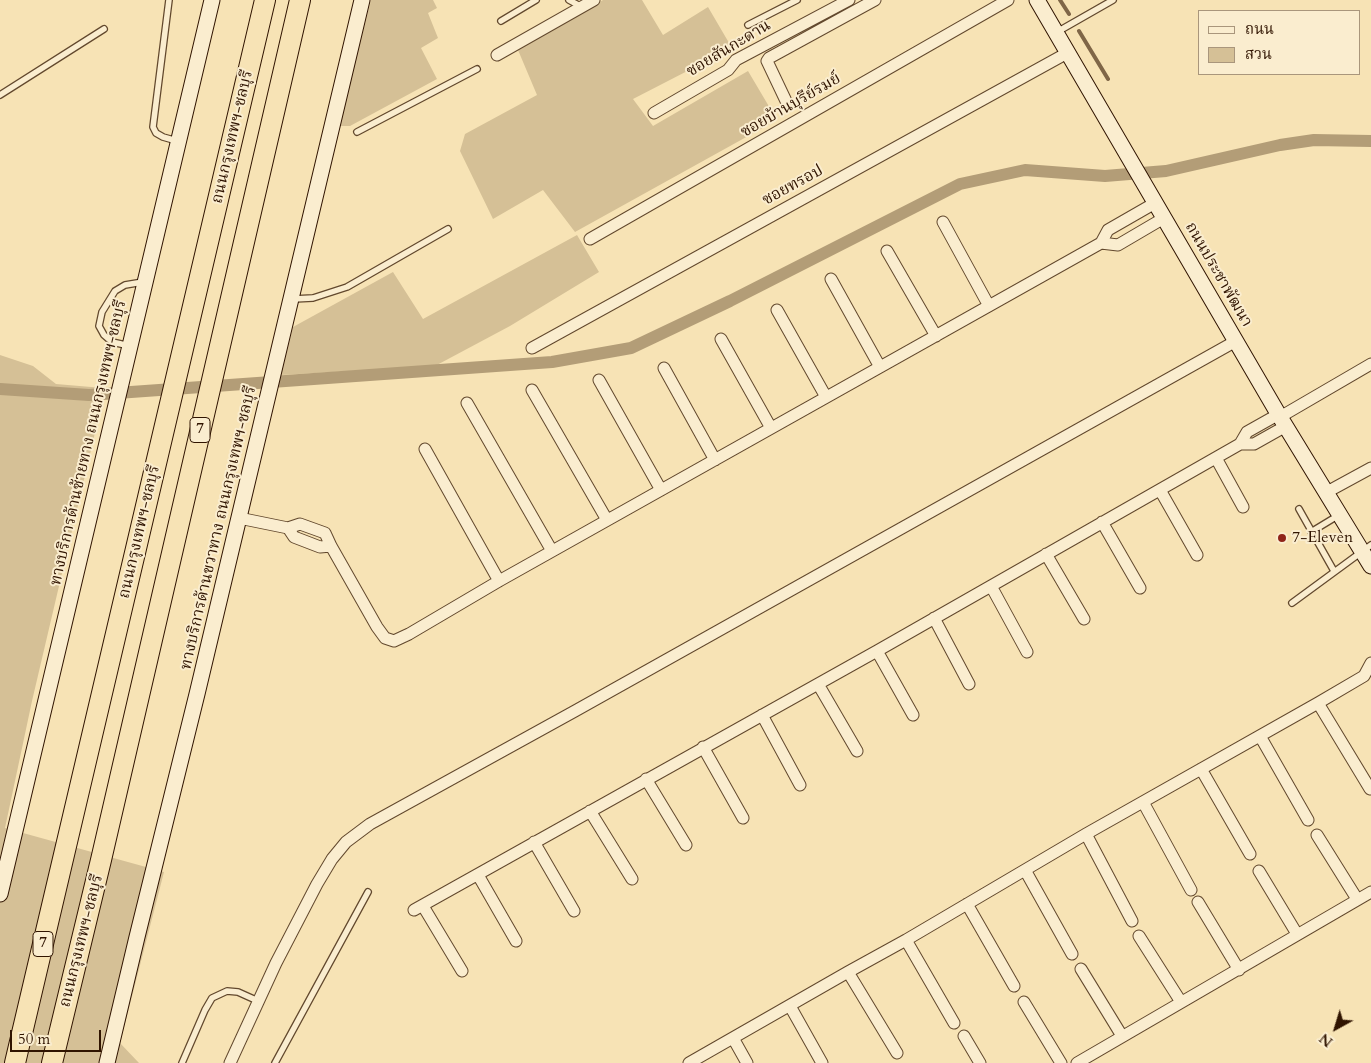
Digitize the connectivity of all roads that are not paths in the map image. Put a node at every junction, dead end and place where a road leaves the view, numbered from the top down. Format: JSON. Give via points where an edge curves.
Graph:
{"nodes":[{"id":1,"x":169,"y":0,"type":"edge"},
{"id":2,"x":212,"y":0,"type":"edge"},
{"id":3,"x":265,"y":0,"type":"edge"},
{"id":4,"x":300,"y":0,"type":"edge"},
{"id":5,"x":362,"y":0,"type":"edge"},
{"id":6,"x":536,"y":0,"type":"edge"},
{"id":7,"x":569,"y":0,"type":"edge"},
{"id":8,"x":594,"y":0,"type":"edge"},
{"id":9,"x":796,"y":0,"type":"edge"},
{"id":10,"x":849,"y":0,"type":"edge"},
{"id":11,"x":876,"y":0,"type":"edge"},
{"id":12,"x":1008,"y":0,"type":"edge"},
{"id":13,"x":1037,"y":0,"type":"edge"},
{"id":14,"x":1113,"y":0,"type":"edge"},
{"id":15,"x":582,"y":7,"type":"junction"},
{"id":16,"x":501,"y":21,"type":"dead end"},
{"id":17,"x":748,"y":25,"type":"dead end"},
{"id":18,"x":104,"y":29,"type":"dead end"},
{"id":19,"x":1057,"y":32,"type":"junction"},
{"id":20,"x":1069,"y":52,"type":"junction"},
{"id":21,"x":497,"y":55,"type":"dead end"},
{"id":22,"x":477,"y":69,"type":"dead end"},
{"id":23,"x":0,"y":95,"type":"edge"},
{"id":24,"x":786,"y":101,"type":"dead end"},
{"id":25,"x":654,"y":113,"type":"dead end"},
{"id":26,"x":357,"y":132,"type":"dead end"},
{"id":27,"x":178,"y":141,"type":"junction"},
{"id":28,"x":1155,"y":203,"type":"junction"},
{"id":29,"x":1164,"y":218,"type":"junction"},
{"id":30,"x":943,"y":222,"type":"dead end"},
{"id":31,"x":448,"y":229,"type":"dead end"},
{"id":32,"x":590,"y":239,"type":"dead end"},
{"id":33,"x":1102,"y":243,"type":"junction"},
{"id":34,"x":887,"y":251,"type":"dead end"},
{"id":35,"x":831,"y":279,"type":"dead end"},
{"id":36,"x":145,"y":282,"type":"junction"},
{"id":37,"x":291,"y":300,"type":"junction"},
{"id":38,"x":989,"y":306,"type":"junction"},
{"id":39,"x":777,"y":310,"type":"dead end"},
{"id":40,"x":936,"y":336,"type":"junction"},
{"id":41,"x":721,"y":339,"type":"dead end"},
{"id":42,"x":1236,"y":341,"type":"junction"},
{"id":43,"x":130,"y":346,"type":"junction"},
{"id":44,"x":532,"y":348,"type":"dead end"},
{"id":45,"x":880,"y":367,"type":"junction"},
{"id":46,"x":664,"y":368,"type":"dead end"},
{"id":47,"x":1370,"y":369,"type":"edge"},
{"id":48,"x":599,"y":380,"type":"dead end"},
{"id":49,"x":532,"y":390,"type":"dead end"},
{"id":50,"x":826,"y":397,"type":"junction"},
{"id":51,"x":467,"y":404,"type":"dead end"},
{"id":52,"x":1282,"y":419,"type":"junction"},
{"id":53,"x":771,"y":428,"type":"junction"},
{"id":54,"x":425,"y":449,"type":"dead end"},
{"id":55,"x":1216,"y":458,"type":"junction"},
{"id":56,"x":715,"y":460,"type":"junction"},
{"id":57,"x":1371,"y":468,"type":"edge"},
{"id":58,"x":661,"y":490,"type":"junction"},
{"id":59,"x":1160,"y":490,"type":"junction"},
{"id":60,"x":1327,"y":492,"type":"junction"},
{"id":61,"x":1244,"y":507,"type":"dead end"},
{"id":62,"x":1298,"y":510,"type":"dead end"},
{"id":63,"x":1340,"y":514,"type":"junction"},
{"id":64,"x":239,"y":518,"type":"junction"},
{"id":65,"x":606,"y":520,"type":"junction"},
{"id":66,"x":1102,"y":522,"type":"junction"},
{"id":67,"x":1311,"y":532,"type":"junction"},
{"id":68,"x":1366,"y":548,"type":"edge"},
{"id":69,"x":552,"y":551,"type":"junction"},
{"id":70,"x":1046,"y":554,"type":"junction"},
{"id":71,"x":1197,"y":555,"type":"dead end"},
{"id":72,"x":1371,"y":566,"type":"edge"},
{"id":73,"x":1334,"y":571,"type":"junction"},
{"id":74,"x":499,"y":581,"type":"junction"},
{"id":75,"x":991,"y":586,"type":"junction"},
{"id":76,"x":1140,"y":588,"type":"dead end"},
{"id":77,"x":1292,"y":603,"type":"dead end"},
{"id":78,"x":934,"y":618,"type":"junction"},
{"id":79,"x":1084,"y":619,"type":"dead end"},
{"id":80,"x":877,"y":650,"type":"junction"},
{"id":81,"x":1027,"y":652,"type":"dead end"},
{"id":82,"x":1371,"y":662,"type":"edge"},
{"id":83,"x":1367,"y":676,"type":"edge"},
{"id":84,"x":818,"y":684,"type":"junction"},
{"id":85,"x":969,"y":684,"type":"dead end"},
{"id":86,"x":1318,"y":703,"type":"junction"},
{"id":87,"x":913,"y":714,"type":"dead end"},
{"id":88,"x":762,"y":715,"type":"junction"},
{"id":89,"x":1260,"y":736,"type":"junction"},
{"id":90,"x":703,"y":747,"type":"junction"},
{"id":91,"x":857,"y":751,"type":"dead end"},
{"id":92,"x":1201,"y":769,"type":"junction"},
{"id":93,"x":646,"y":779,"type":"junction"},
{"id":94,"x":800,"y":785,"type":"dead end"},
{"id":95,"x":1370,"y":789,"type":"dead end"},
{"id":96,"x":1143,"y":802,"type":"junction"},
{"id":97,"x":590,"y":811,"type":"junction"},
{"id":98,"x":743,"y":818,"type":"dead end"},
{"id":99,"x":1308,"y":820,"type":"dead end"},
{"id":100,"x":1086,"y":834,"type":"junction"},
{"id":101,"x":1317,"y":835,"type":"dead end"},
{"id":102,"x":534,"y":842,"type":"junction"},
{"id":103,"x":686,"y":846,"type":"dead end"},
{"id":104,"x":1250,"y":854,"type":"dead end"},
{"id":105,"x":1025,"y":870,"type":"junction"},
{"id":106,"x":1258,"y":871,"type":"dead end"},
{"id":107,"x":478,"y":875,"type":"junction"},
{"id":108,"x":632,"y":879,"type":"dead end"},
{"id":109,"x":1191,"y":890,"type":"dead end"},
{"id":110,"x":368,"y":892,"type":"dead end"},
{"id":111,"x":1371,"y":892,"type":"edge"},
{"id":112,"x":0,"y":894,"type":"edge"},
{"id":113,"x":1357,"y":900,"type":"junction"},
{"id":114,"x":1198,"y":902,"type":"dead end"},
{"id":115,"x":968,"y":904,"type":"junction"},
{"id":116,"x":574,"y":911,"type":"dead end"},
{"id":117,"x":1132,"y":921,"type":"dead end"},
{"id":118,"x":1298,"y":934,"type":"junction"},
{"id":119,"x":1139,"y":936,"type":"dead end"},
{"id":120,"x":906,"y":940,"type":"junction"},
{"id":121,"x":516,"y":941,"type":"dead end"},
{"id":122,"x":1072,"y":954,"type":"dead end"},
{"id":123,"x":1082,"y":969,"type":"dead end"},
{"id":124,"x":1239,"y":970,"type":"junction"},
{"id":125,"x":462,"y":971,"type":"dead end"},
{"id":126,"x":848,"y":972,"type":"junction"},
{"id":127,"x":1014,"y":986,"type":"dead end"},
{"id":128,"x":258,"y":1002,"type":"junction"},
{"id":129,"x":1024,"y":1002,"type":"dead end"},
{"id":130,"x":1181,"y":1002,"type":"junction"},
{"id":131,"x":790,"y":1006,"type":"junction"},
{"id":132,"x":954,"y":1023,"type":"dead end"},
{"id":133,"x":964,"y":1036,"type":"dead end"},
{"id":134,"x":1122,"y":1036,"type":"junction"},
{"id":135,"x":733,"y":1038,"type":"junction"},
{"id":136,"x":897,"y":1053,"type":"dead end"},
{"id":137,"x":15,"y":1063,"type":"edge"},
{"id":138,"x":52,"y":1063,"type":"edge"},
{"id":139,"x":107,"y":1063,"type":"edge"},
{"id":140,"x":182,"y":1063,"type":"edge"},
{"id":141,"x":230,"y":1063,"type":"edge"},
{"id":142,"x":275,"y":1063,"type":"edge"},
{"id":143,"x":689,"y":1063,"type":"edge"},
{"id":144,"x":747,"y":1063,"type":"edge"},
{"id":145,"x":822,"y":1063,"type":"edge"},
{"id":146,"x":980,"y":1063,"type":"edge"},
{"id":147,"x":1061,"y":1063,"type":"edge"},
{"id":148,"x":1077,"y":1063,"type":"edge"}],
"edges":[{"from":1,"to":27,"type":"lane","via":[[153,127],[163,137]]},
{"from":2,"to":27,"type":"main road","name":"ทางบริการด้านซ้ายทาง ถนนกรุงเทพฯ-ชลบุรี"},
{"from":3,"to":137,"type":"highway","name":"ถนนกรุงเทพฯ-ชลบุรี","number":"7"},
{"from":4,"to":138,"type":"highway","name":"ถนนกรุงเทพฯ-ชลบุรี","number":"7"},
{"from":5,"to":37,"type":"main road","name":"ทางบริการด้านขวาทาง ถนนกรุงเทพฯ-ชลบุรี"},
{"from":6,"to":16,"type":"lane"},
{"from":7,"to":15,"type":"lane"},
{"from":8,"to":15,"type":"street"},
{"from":9,"to":17,"type":"lane"},
{"from":10,"to":25,"type":"street","name":"ซอยสันกะดาน","via":[[736,60],[728,70]]},
{"from":11,"to":24,"type":"street","via":[[769,58],[767,61]]},
{"from":12,"to":32,"type":"street","name":"ซอยบ้านบุรีย์รมย์"},
{"from":13,"to":19,"type":"main road","name":"ถนนประชาพัฒนา"},
{"from":14,"to":19,"type":"lane"},
{"from":15,"to":21,"type":"street"},
{"from":18,"to":23,"type":"lane"},
{"from":19,"to":20,"type":"main road","name":"ถนนประชาพัฒนา"},
{"from":20,"to":28,"type":"main road","name":"ถนนประชาพัฒนา"},
{"from":20,"to":44,"type":"street","name":"ซอยทรอป"},
{"from":22,"to":26,"type":"lane"},
{"from":27,"to":36,"type":"main road","name":"ทางบริการด้านซ้ายทาง ถนนกรุงเทพฯ-ชลบุรี"},
{"from":28,"to":29,"type":"main road","name":"ถนนประชาพัฒนา"},
{"from":28,"to":33,"type":"street","via":[[1108,230]]},
{"from":29,"to":33,"type":"street","via":[[1118,245]]},
{"from":29,"to":42,"type":"main road","name":"ถนนประชาพัฒนา"},
{"from":30,"to":38,"type":"street"},
{"from":31,"to":37,"type":"lane","via":[[347,288],[313,298]]},
{"from":33,"to":38,"type":"street"},
{"from":34,"to":40,"type":"street"},
{"from":35,"to":45,"type":"street"},
{"from":36,"to":43,"type":"main road","name":"ทางบริการด้านซ้ายทาง ถนนกรุงเทพฯ-ชลบุรี"},
{"from":36,"to":43,"type":"lane","via":[[125,285],[115,291],[102,312],[99,326],[104,335],[112,342]]},
{"from":37,"to":64,"type":"main road","name":"ทางบริการด้านขวาทาง ถนนกรุงเทพฯ-ชลบุรี"},
{"from":38,"to":40,"type":"street"},
{"from":39,"to":50,"type":"street"},
{"from":40,"to":45,"type":"street"},
{"from":41,"to":53,"type":"street"},
{"from":42,"to":52,"type":"main road","name":"ถนนประชาพัฒนา"},
{"from":42,"to":128,"type":"street","via":[[370,824],[346,842],[332,860]]},
{"from":43,"to":112,"type":"main road","name":"ทางบริการด้านซ้ายทาง ถนนกรุงเทพฯ-ชลบุรี"},
{"from":45,"to":50,"type":"street"},
{"from":46,"to":56,"type":"street"},
{"from":47,"to":52,"type":"street"},
{"from":48,"to":58,"type":"street"},
{"from":49,"to":65,"type":"street"},
{"from":50,"to":53,"type":"street"},
{"from":51,"to":69,"type":"street"},
{"from":52,"to":55,"type":"street","via":[[1248,432],[1240,444]]},
{"from":52,"to":60,"type":"main road","name":"ถนนประชาพัฒนา"},
{"from":53,"to":56,"type":"street"},
{"from":54,"to":74,"type":"street"},
{"from":55,"to":59,"type":"street"},
{"from":55,"to":61,"type":"street"},
{"from":56,"to":58,"type":"street"},
{"from":57,"to":60,"type":"street"},
{"from":58,"to":65,"type":"street"},
{"from":59,"to":66,"type":"street"},
{"from":59,"to":71,"type":"street"},
{"from":60,"to":63,"type":"main road","name":"ถนนประชาพัฒนา"},
{"from":62,"to":67,"type":"lane"},
{"from":63,"to":67,"type":"lane"},
{"from":63,"to":68,"type":"main road","name":"ถนนประชาพัฒนา"},
{"from":64,"to":74,"type":"street","via":[[288,528],[294,537],[320,547],[331,546],[377,627],[385,638],[394,641]]},
{"from":64,"to":139,"type":"main road","name":"ทางบริการด้านขวาทาง ถนนกรุงเทพฯ-ชลบุรี"},
{"from":65,"to":69,"type":"street"},
{"from":66,"to":70,"type":"street"},
{"from":66,"to":76,"type":"street"},
{"from":67,"to":73,"type":"lane"},
{"from":68,"to":72,"type":"main road","name":"ถนนประชาพัฒนา"},
{"from":68,"to":73,"type":"lane"},
{"from":69,"to":74,"type":"street"},
{"from":70,"to":75,"type":"street"},
{"from":70,"to":79,"type":"street"},
{"from":73,"to":77,"type":"lane"},
{"from":75,"to":78,"type":"street"},
{"from":75,"to":81,"type":"street"},
{"from":78,"to":80,"type":"street"},
{"from":78,"to":85,"type":"street"},
{"from":80,"to":84,"type":"street"},
{"from":80,"to":87,"type":"street"},
{"from":82,"to":83,"type":"street"},
{"from":83,"to":86,"type":"street"},
{"from":84,"to":88,"type":"street"},
{"from":84,"to":91,"type":"street"},
{"from":86,"to":89,"type":"street"},
{"from":86,"to":95,"type":"street"},
{"from":88,"to":90,"type":"street"},
{"from":88,"to":94,"type":"street"},
{"from":89,"to":92,"type":"street"},
{"from":89,"to":99,"type":"street"},
{"from":90,"to":93,"type":"street"},
{"from":90,"to":98,"type":"street"},
{"from":92,"to":96,"type":"street"},
{"from":92,"to":104,"type":"street"},
{"from":93,"to":97,"type":"street"},
{"from":93,"to":103,"type":"street"},
{"from":96,"to":100,"type":"street"},
{"from":96,"to":109,"type":"street"},
{"from":97,"to":102,"type":"street"},
{"from":97,"to":108,"type":"street"},
{"from":100,"to":105,"type":"street"},
{"from":100,"to":117,"type":"street"},
{"from":101,"to":113,"type":"street"},
{"from":102,"to":107,"type":"street"},
{"from":102,"to":116,"type":"street"},
{"from":105,"to":115,"type":"street"},
{"from":105,"to":122,"type":"street"},
{"from":106,"to":118,"type":"street"},
{"from":107,"to":121,"type":"street"},
{"from":107,"to":125,"type":"street","via":[[418,908]]},
{"from":110,"to":142,"type":"lane"},
{"from":111,"to":113,"type":"street"},
{"from":113,"to":118,"type":"street"},
{"from":114,"to":124,"type":"street"},
{"from":115,"to":120,"type":"street"},
{"from":115,"to":127,"type":"street"},
{"from":118,"to":124,"type":"street"},
{"from":119,"to":130,"type":"street"},
{"from":120,"to":126,"type":"street"},
{"from":120,"to":132,"type":"street"},
{"from":123,"to":134,"type":"street"},
{"from":124,"to":130,"type":"street"},
{"from":126,"to":131,"type":"street"},
{"from":126,"to":136,"type":"street"},
{"from":128,"to":140,"type":"lane","via":[[238,992],[227,991],[212,998]]},
{"from":128,"to":141,"type":"street"},
{"from":129,"to":147,"type":"street"},
{"from":130,"to":134,"type":"street"},
{"from":131,"to":135,"type":"street"},
{"from":131,"to":145,"type":"street"},
{"from":133,"to":146,"type":"street"},
{"from":134,"to":148,"type":"street"},
{"from":135,"to":143,"type":"street"},
{"from":135,"to":144,"type":"street"}]}
